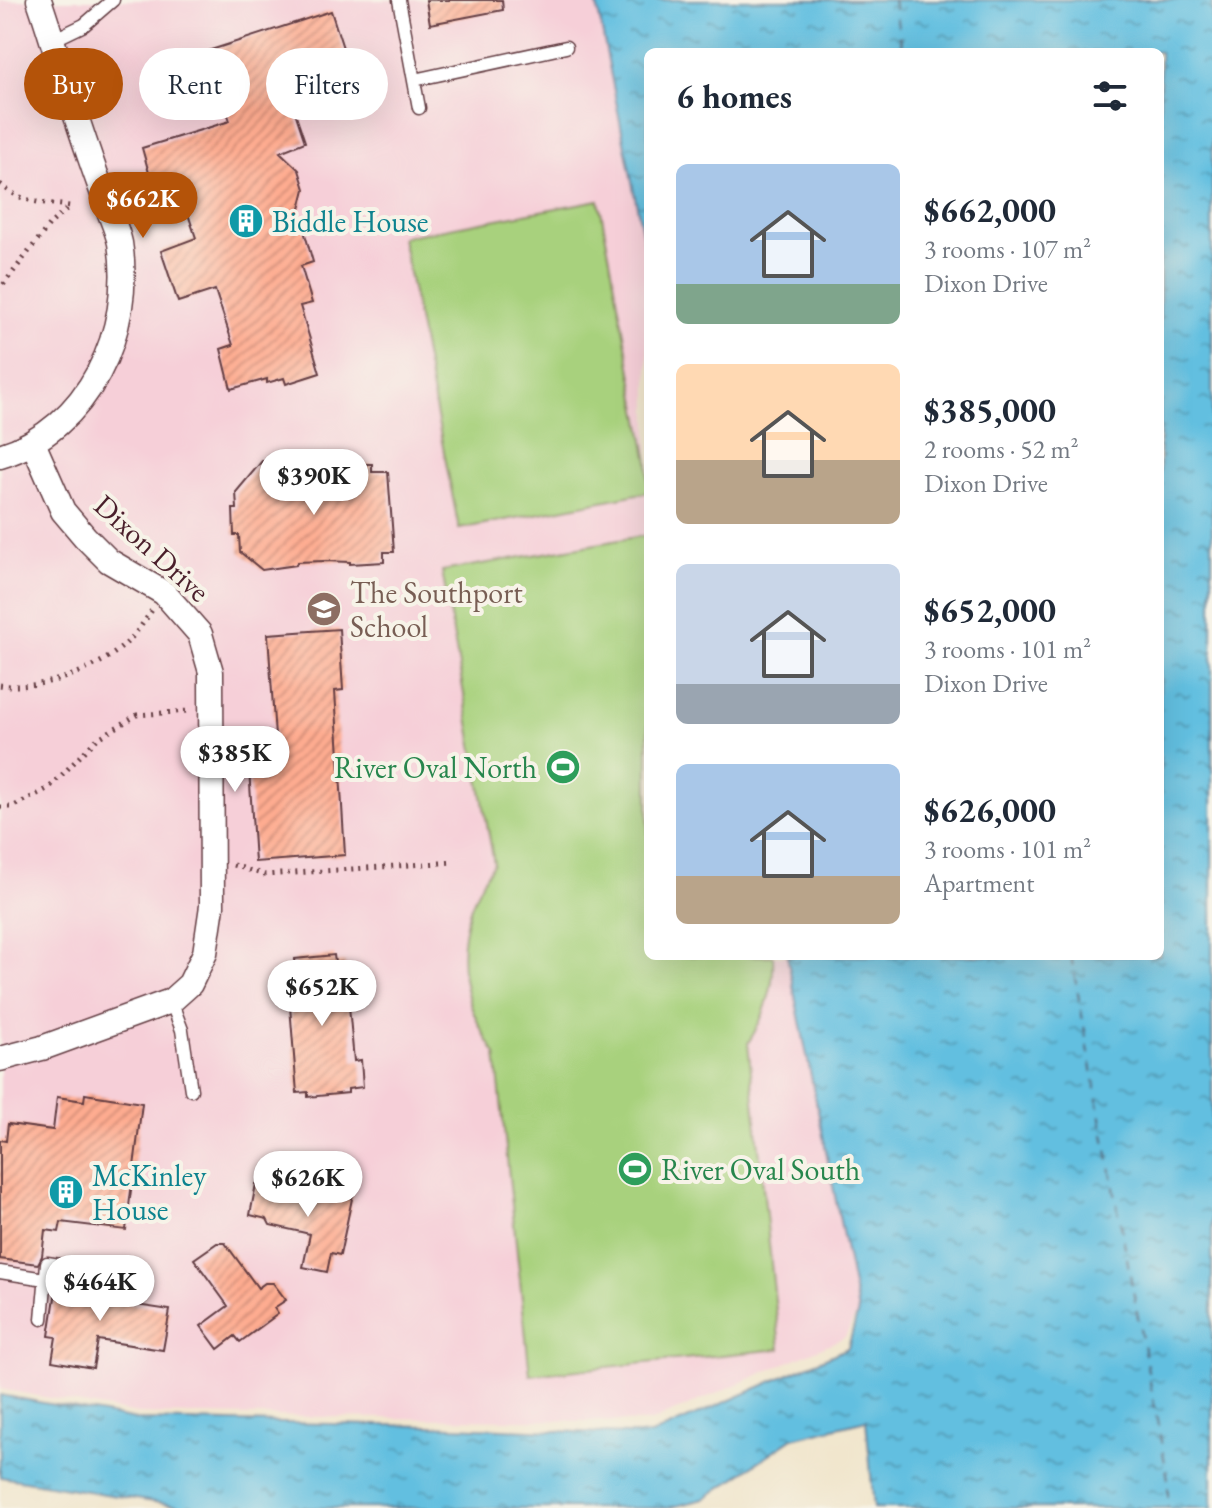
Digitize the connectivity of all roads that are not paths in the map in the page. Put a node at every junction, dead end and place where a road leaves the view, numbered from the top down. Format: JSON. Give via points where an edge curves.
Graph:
{"nodes":[{"id":1,"x":39,"y":0,"type":"edge"},
{"id":2,"x":113,"y":0,"type":"edge"},
{"id":3,"x":399,"y":0,"type":"edge"},
{"id":4,"x":53,"y":40,"type":"junction"},
{"id":5,"x":566,"y":47,"type":"dead end"},
{"id":6,"x":414,"y":80,"type":"junction"},
{"id":7,"x":419,"y":108,"type":"dead end"},
{"id":8,"x":33,"y":443,"type":"junction"},
{"id":9,"x":0,"y":456,"type":"edge"},
{"id":10,"x":171,"y":1001,"type":"junction"},
{"id":11,"x":0,"y":1059,"type":"edge"},
{"id":12,"x":191,"y":1090,"type":"dead end"},
{"id":13,"x":0,"y":1272,"type":"edge"},
{"id":14,"x":132,"y":1276,"type":"dead end"},
{"id":15,"x":45,"y":1279,"type":"junction"},
{"id":16,"x":42,"y":1319,"type":"dead end"}],
"edges":[{"from":1,"to":4,"type":"street"},
{"from":2,"to":4,"type":"lane","via":[[84,25]]},
{"from":3,"to":6,"type":"lane"},
{"from":4,"to":8,"type":"street","via":[[119,240],[123,283],[113,340],[92,386],[47,436]]},
{"from":5,"to":6,"type":"lane"},
{"from":6,"to":7,"type":"lane"},
{"from":8,"to":9,"type":"street"},
{"from":8,"to":10,"type":"street","name":"Dixon Drive","via":[[63,511],[109,561],[164,593],[200,634],[211,672],[212,906],[205,953],[190,984]]},
{"from":10,"to":11,"type":"street","name":"Dixon Drive"},
{"from":10,"to":12,"type":"lane","via":[[182,1030]]},
{"from":13,"to":15,"type":"lane"},
{"from":14,"to":15,"type":"lane","via":[[47,1263]]},
{"from":15,"to":16,"type":"lane"}]}
